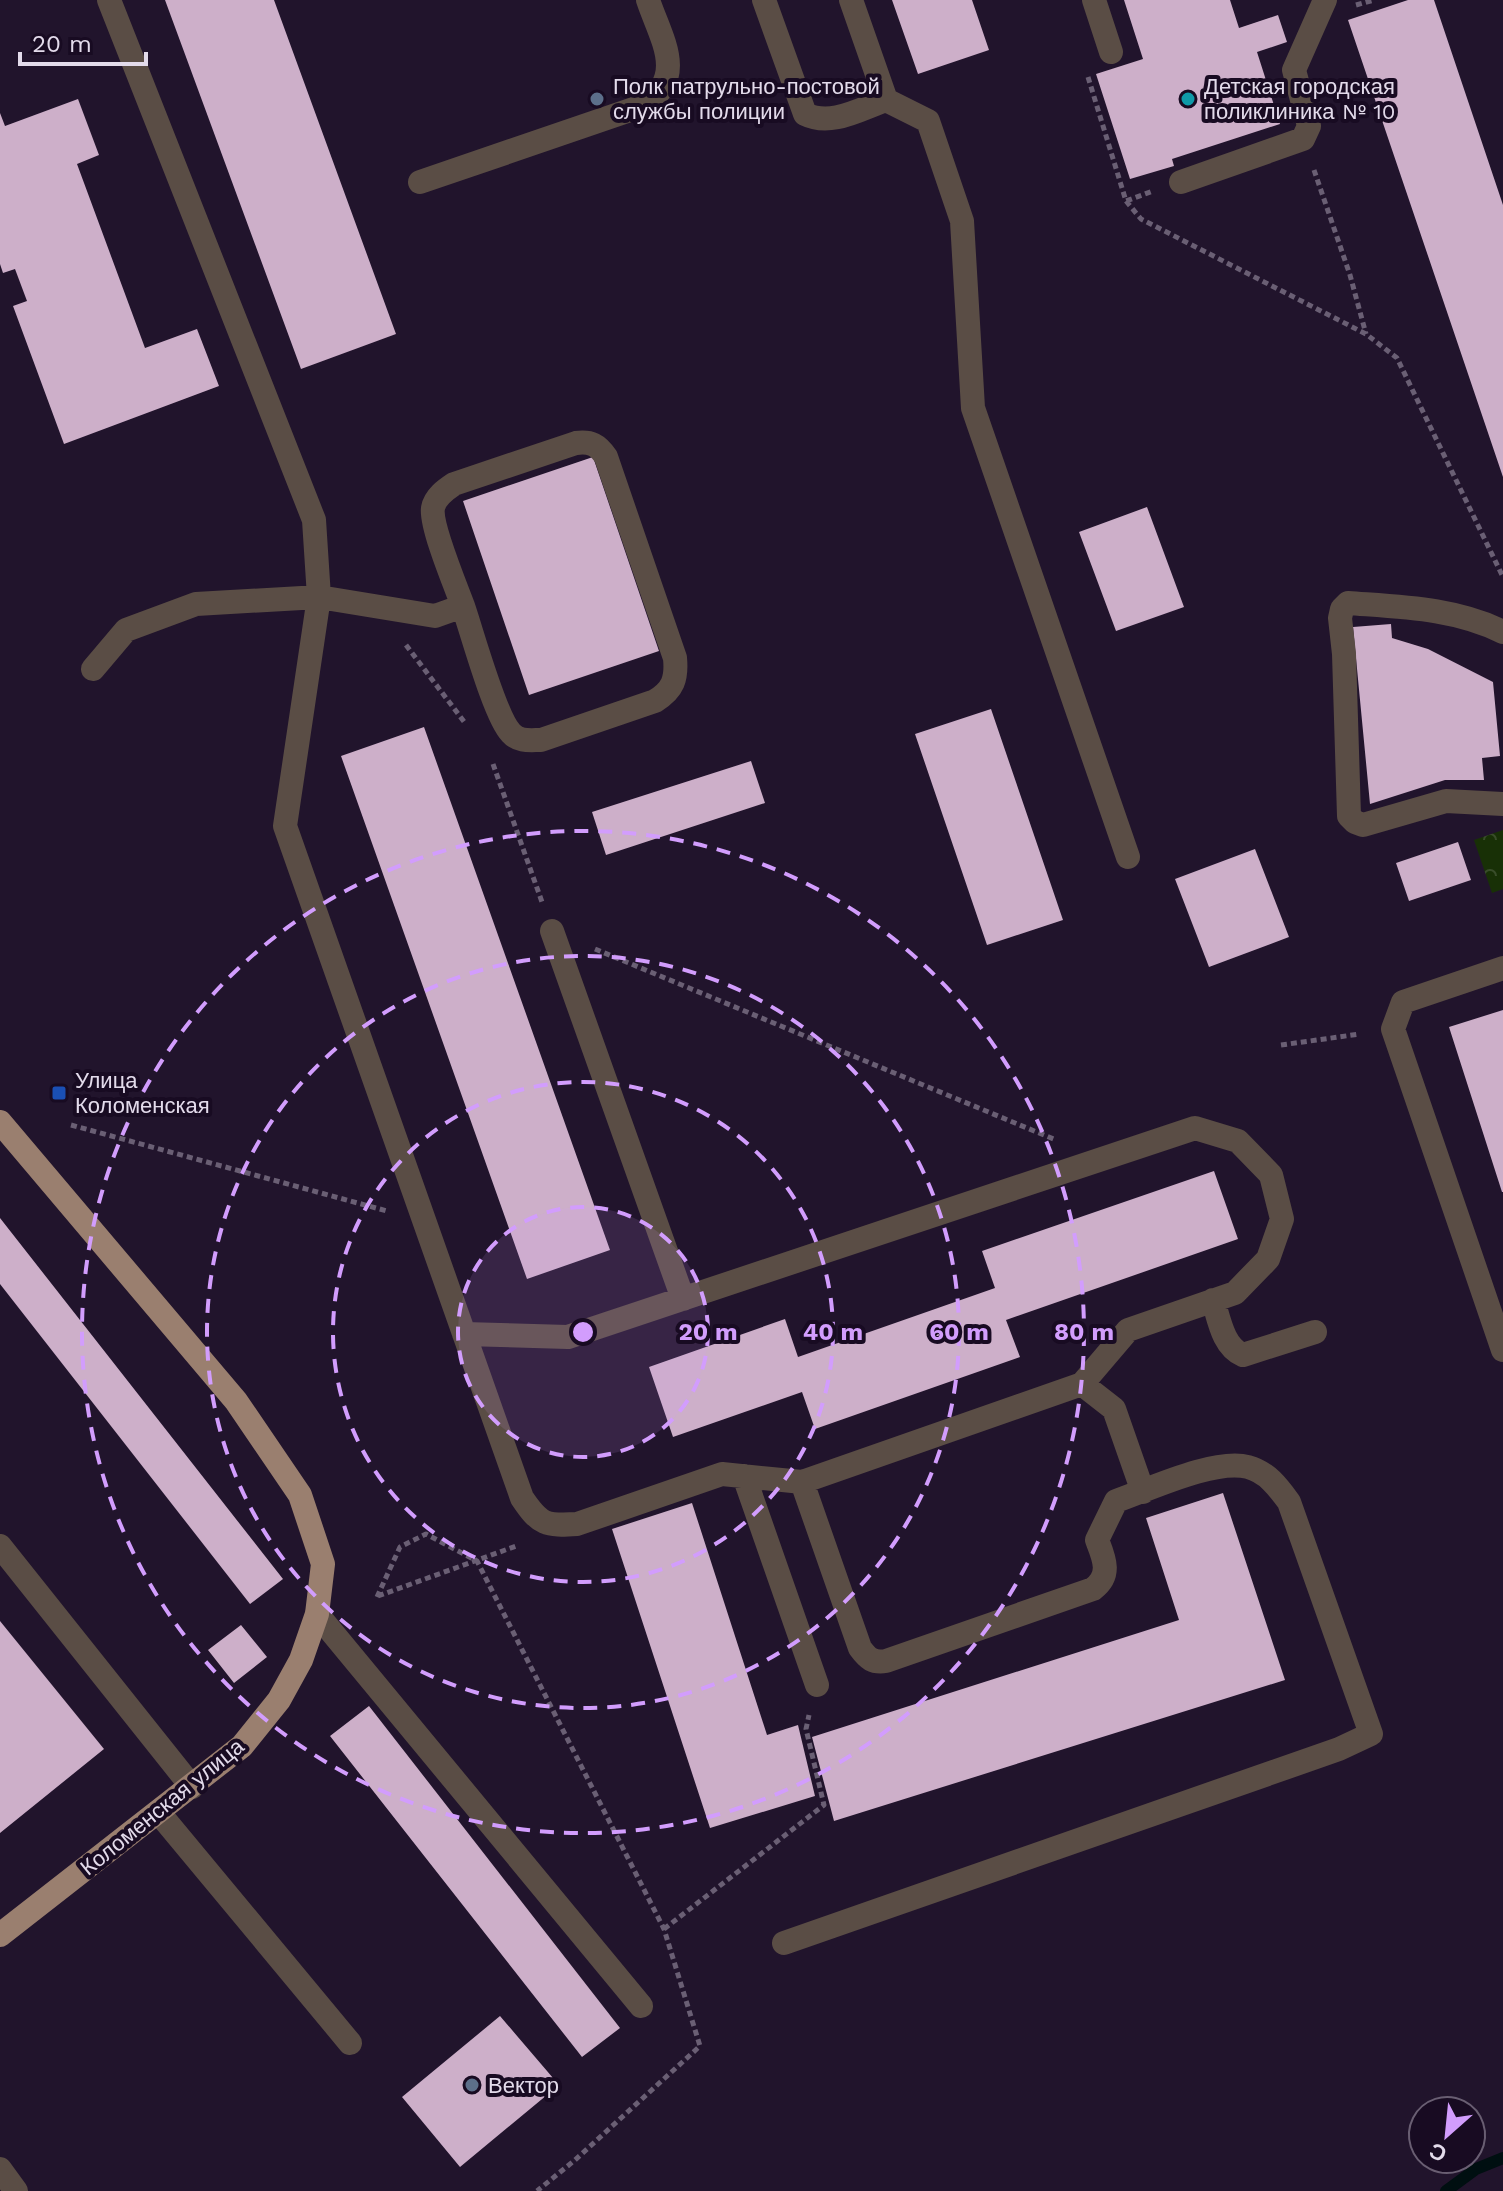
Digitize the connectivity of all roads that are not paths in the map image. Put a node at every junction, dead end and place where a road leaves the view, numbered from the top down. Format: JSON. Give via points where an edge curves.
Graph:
{"nodes":[{"id":1,"x":109,"y":0,"type":"edge"},
{"id":2,"x":648,"y":0,"type":"edge"},
{"id":3,"x":764,"y":0,"type":"edge"},
{"id":4,"x":851,"y":0,"type":"edge"},
{"id":5,"x":1094,"y":0,"type":"edge"},
{"id":6,"x":1325,"y":0,"type":"edge"},
{"id":7,"x":1111,"y":52,"type":"road end"},
{"id":8,"x":886,"y":100,"type":"junction"},
{"id":9,"x":420,"y":182,"type":"dead end"},
{"id":10,"x":1181,"y":182,"type":"road end"},
{"id":11,"x":319,"y":597,"type":"junction"},
{"id":12,"x":463,"y":606,"type":"junction"},
{"id":13,"x":1503,"y":632,"type":"edge"},
{"id":14,"x":93,"y":669,"type":"dead end"},
{"id":15,"x":1503,"y":804,"type":"edge"},
{"id":16,"x":1128,"y":857,"type":"dead end"},
{"id":17,"x":552,"y":931,"type":"road end"},
{"id":18,"x":1503,"y":968,"type":"edge"},
{"id":19,"x":0,"y":1122,"type":"edge"},
{"id":20,"x":683,"y":1299,"type":"junction"},
{"id":21,"x":1213,"y":1300,"type":"junction"},
{"id":22,"x":1315,"y":1332,"type":"dead end"},
{"id":23,"x":464,"y":1334,"type":"junction"},
{"id":24,"x":1503,"y":1350,"type":"edge"},
{"id":25,"x":1082,"y":1384,"type":"junction"},
{"id":26,"x":744,"y":1476,"type":"junction"},
{"id":27,"x":802,"y":1482,"type":"junction"},
{"id":28,"x":1143,"y":1492,"type":"junction"},
{"id":29,"x":0,"y":1546,"type":"edge"},
{"id":30,"x":317,"y":1614,"type":"junction"},
{"id":31,"x":817,"y":1685,"type":"road end"},
{"id":32,"x":192,"y":1787,"type":"junction"},
{"id":33,"x":159,"y":1813,"type":"junction"},
{"id":34,"x":0,"y":1935,"type":"edge"},
{"id":35,"x":784,"y":1943,"type":"dead end"},
{"id":36,"x":641,"y":2006,"type":"dead end"},
{"id":37,"x":350,"y":2043,"type":"dead end"},
{"id":38,"x":0,"y":2169,"type":"edge"},
{"id":39,"x":16,"y":2191,"type":"edge"}],
"edges":[{"from":1,"to":11,"type":"lane","via":[[314,520]]},
{"from":2,"to":9,"type":"lane","via":[[669,60],[660,94],[645,105]]},
{"from":3,"to":8,"type":"lane","via":[[805,114],[830,120]]},
{"from":4,"to":8,"type":"lane"},
{"from":5,"to":7,"type":"lane"},
{"from":6,"to":10,"type":"lane","via":[[1294,70],[1309,126],[1303,139]]},
{"from":8,"to":16,"type":"lane","via":[[928,121],[962,221],[973,408]]},
{"from":11,"to":12,"type":"lane","via":[[435,616]]},
{"from":11,"to":14,"type":"lane","via":[[196,604],[126,630]]},
{"from":11,"to":23,"type":"lane","via":[[285,826]]},
{"from":12,"to":12,"type":"lane","via":[[434,523],[433,507],[440,493],[588,441],[606,457],[675,658],[676,675],[669,692],[655,701],[541,740],[523,741],[501,717]]},
{"from":13,"to":15,"type":"lane","via":[[1433,610],[1348,603],[1340,618],[1349,816],[1363,825],[1446,801]]},
{"from":17,"to":20,"type":"lane"},
{"from":18,"to":24,"type":"lane","via":[[1403,1002],[1393,1029]]},
{"from":19,"to":30,"type":"main road","name":"Коломенская улица","via":[[236,1401],[300,1495],[323,1564]]},
{"from":20,"to":21,"type":"lane","via":[[1195,1128],[1238,1141],[1271,1175],[1282,1219],[1268,1259],[1235,1293]]},
{"from":20,"to":23,"type":"lane","via":[[568,1337]]},
{"from":21,"to":22,"type":"lane","via":[[1228,1344],[1243,1355]]},
{"from":21,"to":25,"type":"lane","via":[[1128,1330]]},
{"from":23,"to":26,"type":"lane","via":[[522,1498],[536,1519],[553,1526],[577,1524],[722,1474]]},
{"from":25,"to":27,"type":"lane"},
{"from":25,"to":28,"type":"lane","via":[[1114,1409]]},
{"from":26,"to":27,"type":"lane"},
{"from":26,"to":31,"type":"lane"},
{"from":27,"to":28,"type":"lane","via":[[860,1648],[876,1662],[1093,1589],[1101,1583],[1106,1563],[1097,1540],[1116,1501]]},
{"from":28,"to":35,"type":"lane","via":[[1216,1466],[1247,1466],[1273,1480],[1289,1502],[1371,1734]]},
{"from":29,"to":32,"type":"lane"},
{"from":30,"to":32,"type":"main road","name":"Коломенская улица","via":[[279,1700],[242,1746]]},
{"from":30,"to":36,"type":"lane"},
{"from":32,"to":33,"type":"main road","name":"Коломенская улица"},
{"from":33,"to":34,"type":"main road","name":"Коломенская улица"},
{"from":33,"to":37,"type":"lane"},
{"from":38,"to":39,"type":"lane"}]}
